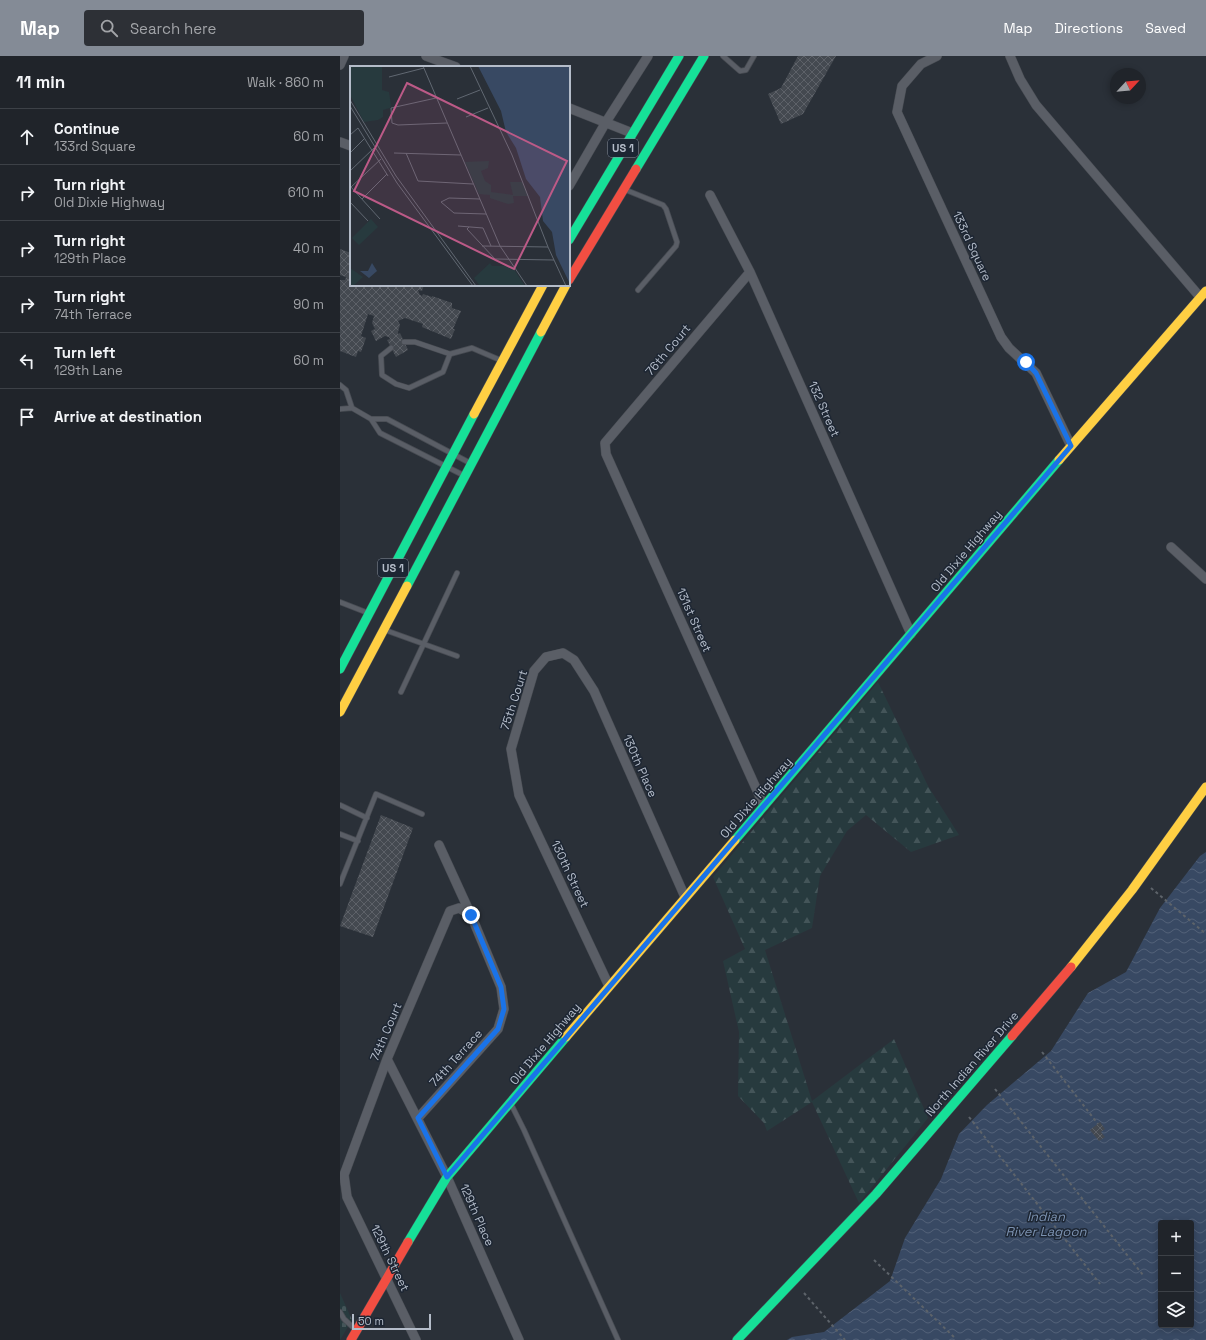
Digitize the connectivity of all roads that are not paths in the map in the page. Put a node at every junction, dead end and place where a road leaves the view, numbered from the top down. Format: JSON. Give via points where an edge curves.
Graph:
{"nodes":[{"id":1,"x":344,"y":56,"type":"edge"},
{"id":2,"x":426,"y":56,"type":"edge"},
{"id":3,"x":648,"y":56,"type":"edge"},
{"id":4,"x":679,"y":56,"type":"edge"},
{"id":5,"x":704,"y":56,"type":"edge"},
{"id":6,"x":723,"y":56,"type":"edge"},
{"id":7,"x":754,"y":56,"type":"edge"},
{"id":8,"x":938,"y":56,"type":"edge"},
{"id":9,"x":1010,"y":56,"type":"edge"},
{"id":10,"x":340,"y":65,"type":"edge"},
{"id":11,"x":453,"y":66,"type":"edge"},
{"id":12,"x":570,"y":108,"type":"edge"},
{"id":13,"x":606,"y":122,"type":"junction"},
{"id":14,"x":632,"y":133,"type":"junction"},
{"id":15,"x":340,"y":142,"type":"edge"},
{"id":16,"x":350,"y":146,"type":"edge"},
{"id":17,"x":570,"y":184,"type":"edge"},
{"id":18,"x":623,"y":189,"type":"junction"},
{"id":19,"x":710,"y":195,"type":"dead end"},
{"id":20,"x":570,"y":238,"type":"edge"},
{"id":21,"x":750,"y":272,"type":"junction"},
{"id":22,"x":570,"y":278,"type":"edge"},
{"id":23,"x":542,"y":286,"type":"edge"},
{"id":24,"x":565,"y":286,"type":"edge"},
{"id":25,"x":638,"y":290,"type":"dead end"},
{"id":26,"x":1203,"y":294,"type":"edge"},
{"id":27,"x":404,"y":342,"type":"dead end"},
{"id":28,"x":391,"y":348,"type":"dead end"},
{"id":29,"x":450,"y":354,"type":"junction"},
{"id":30,"x":502,"y":360,"type":"junction"},
{"id":31,"x":340,"y":385,"type":"edge"},
{"id":32,"x":352,"y":408,"type":"junction"},
{"id":33,"x":340,"y":409,"type":"edge"},
{"id":34,"x":371,"y":419,"type":"junction"},
{"id":35,"x":605,"y":443,"type":"joint"},
{"id":36,"x":1071,"y":446,"type":"junction"},
{"id":37,"x":452,"y":454,"type":"junction"},
{"id":38,"x":471,"y":463,"type":"junction"},
{"id":39,"x":446,"y":467,"type":"junction"},
{"id":40,"x":464,"y":476,"type":"junction"},
{"id":41,"x":1171,"y":547,"type":"dead end"},
{"id":42,"x":457,"y":573,"type":"dead end"},
{"id":43,"x":1206,"y":579,"type":"edge"},
{"id":44,"x":340,"y":602,"type":"edge"},
{"id":45,"x":369,"y":614,"type":"junction"},
{"id":46,"x":384,"y":629,"type":"junction"},
{"id":47,"x":911,"y":634,"type":"junction"},
{"id":48,"x":423,"y":644,"type":"junction"},
{"id":49,"x":563,"y":653,"type":"joint"},
{"id":50,"x":457,"y":656,"type":"dead end"},
{"id":51,"x":340,"y":669,"type":"edge"},
{"id":52,"x":401,"y":692,"type":"dead end"},
{"id":53,"x":340,"y":712,"type":"edge"},
{"id":54,"x":514,"y":771,"type":"joint"},
{"id":55,"x":1206,"y":787,"type":"edge"},
{"id":56,"x":340,"y":805,"type":"edge"},
{"id":57,"x":764,"y":806,"type":"junction"},
{"id":58,"x":422,"y":814,"type":"dead end"},
{"id":59,"x":367,"y":818,"type":"junction"},
{"id":60,"x":340,"y":834,"type":"edge"},
{"id":61,"x":358,"y":841,"type":"junction"},
{"id":62,"x":439,"y":844,"type":"dead end"},
{"id":63,"x":340,"y":884,"type":"edge"},
{"id":64,"x":685,"y":897,"type":"junction"},
{"id":65,"x":471,"y":915,"type":"junction"},
{"id":66,"x":609,"y":986,"type":"junction"},
{"id":67,"x":387,"y":1059,"type":"junction"},
{"id":68,"x":510,"y":1103,"type":"junction"},
{"id":69,"x":418,"y":1118,"type":"junction"},
{"id":70,"x":447,"y":1177,"type":"junction"},
{"id":71,"x":345,"y":1186,"type":"joint"},
{"id":72,"x":387,"y":1277,"type":"junction"},
{"id":73,"x":340,"y":1312,"type":"edge"},
{"id":74,"x":357,"y":1330,"type":"junction"},
{"id":75,"x":351,"y":1340,"type":"edge"},
{"id":76,"x":416,"y":1340,"type":"edge"},
{"id":77,"x":519,"y":1340,"type":"edge"},
{"id":78,"x":618,"y":1340,"type":"edge"},
{"id":79,"x":737,"y":1340,"type":"edge"}],
"edges":[{"from":1,"to":10,"type":"street"},
{"from":2,"to":11,"type":"street"},
{"from":3,"to":13,"type":"street"},
{"from":4,"to":14,"type":"street","number":"US 1"},
{"from":5,"to":18,"type":"street","number":"US 1"},
{"from":6,"to":7,"type":"lane","via":[[740,71],[746,70]]},
{"from":8,"to":36,"type":"street","name":"133rd Square","via":[[921,64],[902,86],[897,112],[1001,336],[1009,348],[1036,373]]},
{"from":9,"to":26,"type":"street","via":[[1020,80],[1036,105]]},
{"from":12,"to":13,"type":"street"},
{"from":13,"to":14,"type":"street"},
{"from":13,"to":17,"type":"street"},
{"from":14,"to":20,"type":"street","number":"US 1"},
{"from":15,"to":16,"type":"street"},
{"from":18,"to":22,"type":"street","number":"US 1"},
{"from":18,"to":25,"type":"lane","via":[[663,205],[677,242]]},
{"from":19,"to":21,"type":"street","name":"132 Street"},
{"from":21,"to":35,"type":"street","name":"76th Court"},
{"from":21,"to":47,"type":"street","name":"132 Street"},
{"from":23,"to":30,"type":"street","number":"US 1"},
{"from":24,"to":38,"type":"street","number":"US 1"},
{"from":26,"to":36,"type":"street","name":"Old Dixie Highway"},
{"from":27,"to":29,"type":"lane","via":[[415,342]]},
{"from":28,"to":29,"type":"lane","via":[[381,356],[382,375],[396,384],[409,388],[443,372]]},
{"from":29,"to":30,"type":"lane","via":[[472,348]]},
{"from":30,"to":37,"type":"street","number":"US 1"},
{"from":31,"to":32,"type":"lane","via":[[346,390]]},
{"from":32,"to":33,"type":"lane"},
{"from":32,"to":34,"type":"lane"},
{"from":34,"to":37,"type":"lane","via":[[387,419]]},
{"from":34,"to":39,"type":"lane","via":[[380,433]]},
{"from":35,"to":57,"type":"street","name":"131st Street","via":[[606,454]]},
{"from":36,"to":47,"type":"street","name":"Old Dixie Highway"},
{"from":37,"to":38,"type":"lane"},
{"from":37,"to":39,"type":"street","number":"US 1"},
{"from":38,"to":40,"type":"street","number":"US 1"},
{"from":39,"to":40,"type":"lane"},
{"from":39,"to":45,"type":"street","number":"US 1"},
{"from":40,"to":46,"type":"street","number":"US 1"},
{"from":41,"to":43,"type":"street"},
{"from":42,"to":48,"type":"lane"},
{"from":44,"to":45,"type":"lane"},
{"from":45,"to":51,"type":"street","number":"US 1"},
{"from":46,"to":48,"type":"lane"},
{"from":46,"to":53,"type":"street","number":"US 1"},
{"from":47,"to":57,"type":"street","name":"Old Dixie Highway"},
{"from":48,"to":50,"type":"lane"},
{"from":48,"to":52,"type":"lane"},
{"from":49,"to":54,"type":"street","name":"75th Court","via":[[546,657],[534,672],[511,749]]},
{"from":49,"to":64,"type":"street","name":"130th Place","via":[[574,660],[594,691]]},
{"from":54,"to":66,"type":"street","name":"130th Street","via":[[519,795]]},
{"from":55,"to":79,"type":"street","name":"North Indian River Drive","via":[[1132,890],[1070,968],[876,1194]]},
{"from":56,"to":59,"type":"lane"},
{"from":57,"to":64,"type":"street","name":"Old Dixie Highway"},
{"from":58,"to":59,"type":"lane","via":[[376,794]]},
{"from":59,"to":61,"type":"lane"},
{"from":60,"to":61,"type":"lane"},
{"from":61,"to":63,"type":"lane"},
{"from":62,"to":65,"type":"street"},
{"from":64,"to":66,"type":"street","name":"Old Dixie Highway"},
{"from":65,"to":67,"type":"street","name":"74th Court","via":[[459,908],[450,911]]},
{"from":65,"to":69,"type":"street","name":"74th Terrace","via":[[501,987],[504,1009],[498,1029]]},
{"from":66,"to":68,"type":"street","name":"Old Dixie Highway"},
{"from":67,"to":69,"type":"street","name":"129th Place"},
{"from":67,"to":71,"type":"street","name":"74th Court","via":[[344,1175]]},
{"from":68,"to":70,"type":"street","name":"Old Dixie Highway"},
{"from":68,"to":78,"type":"lane"},
{"from":69,"to":70,"type":"street","name":"129th Place"},
{"from":70,"to":72,"type":"street","name":"Old Dixie Highway"},
{"from":70,"to":77,"type":"street","name":"129th Place"},
{"from":71,"to":72,"type":"street","name":"129th Street","via":[[347,1197]]},
{"from":72,"to":74,"type":"street","name":"Old Dixie Highway"},
{"from":72,"to":76,"type":"street","name":"129th Street"},
{"from":73,"to":74,"type":"lane"},
{"from":74,"to":75,"type":"street","name":"Old Dixie Highway"}]}
